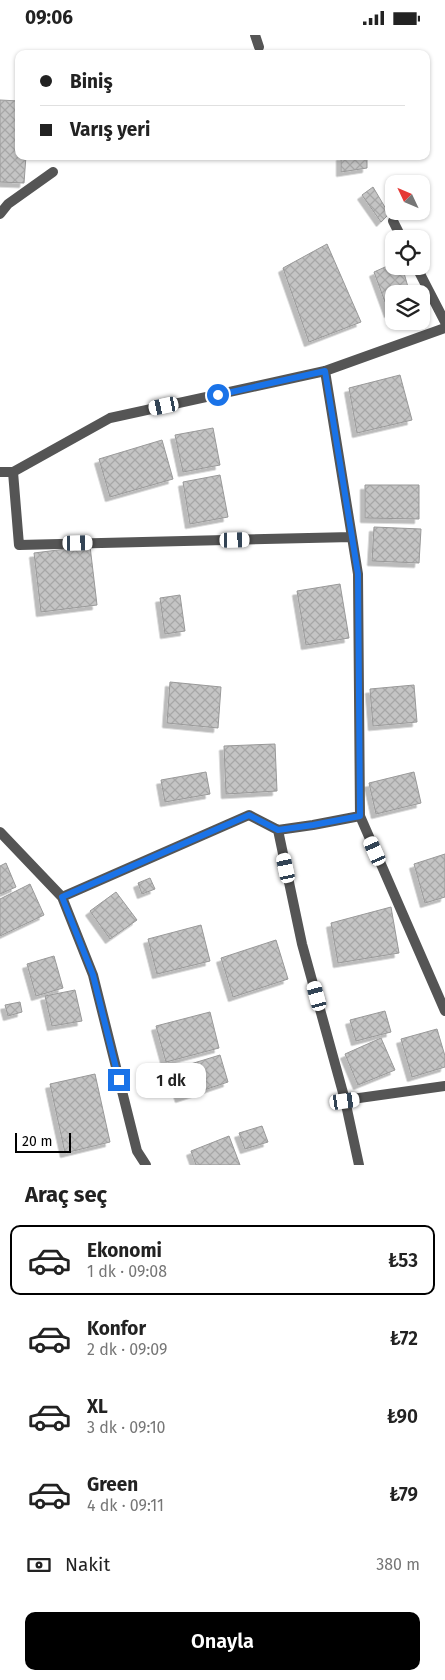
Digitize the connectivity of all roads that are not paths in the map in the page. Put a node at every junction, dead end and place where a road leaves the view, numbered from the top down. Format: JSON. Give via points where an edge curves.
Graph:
{"nodes":[{"id":1,"x":256,"y":35,"type":"edge"},
{"id":2,"x":259,"y":47,"type":"dead end"},
{"id":3,"x":54,"y":172,"type":"dead end"},
{"id":4,"x":0,"y":214,"type":"edge"},
{"id":5,"x":393,"y":221,"type":"dead end"},
{"id":6,"x":398,"y":230,"type":"edge"},
{"id":7,"x":421,"y":275,"type":"edge"},
{"id":8,"x":445,"y":323,"type":"edge"},
{"id":9,"x":445,"y":328,"type":"edge"},
{"id":10,"x":325,"y":371,"type":"junction"},
{"id":11,"x":0,"y":472,"type":"edge"},
{"id":12,"x":13,"y":472,"type":"junction"},
{"id":13,"x":352,"y":537,"type":"junction"},
{"id":14,"x":360,"y":816,"type":"junction"},
{"id":15,"x":278,"y":830,"type":"junction"},
{"id":16,"x":0,"y":832,"type":"edge"},
{"id":17,"x":62,"y":897,"type":"junction"},
{"id":18,"x":445,"y":1011,"type":"edge"},
{"id":19,"x":445,"y":1087,"type":"edge"},
{"id":20,"x":345,"y":1101,"type":"junction"},
{"id":21,"x":146,"y":1165,"type":"edge"},
{"id":22,"x":359,"y":1165,"type":"edge"}],
"edges":[{"from":1,"to":2,"type":"street"},
{"from":3,"to":4,"type":"street","via":[[8,204]]},
{"from":5,"to":6,"type":"street"},
{"from":7,"to":8,"type":"street"},
{"from":9,"to":10,"type":"street"},
{"from":10,"to":12,"type":"street","via":[[110,418]]},
{"from":10,"to":13,"type":"street"},
{"from":11,"to":12,"type":"street"},
{"from":12,"to":13,"type":"street","via":[[19,545]]},
{"from":13,"to":14,"type":"street","via":[[358,574]]},
{"from":14,"to":15,"type":"street"},
{"from":14,"to":18,"type":"street"},
{"from":15,"to":17,"type":"street","via":[[249,815]]},
{"from":15,"to":20,"type":"street","via":[[302,944]]},
{"from":16,"to":17,"type":"street"},
{"from":17,"to":21,"type":"street","via":[[93,975],[136,1151]]},
{"from":19,"to":20,"type":"street"},
{"from":20,"to":22,"type":"street"}]}
